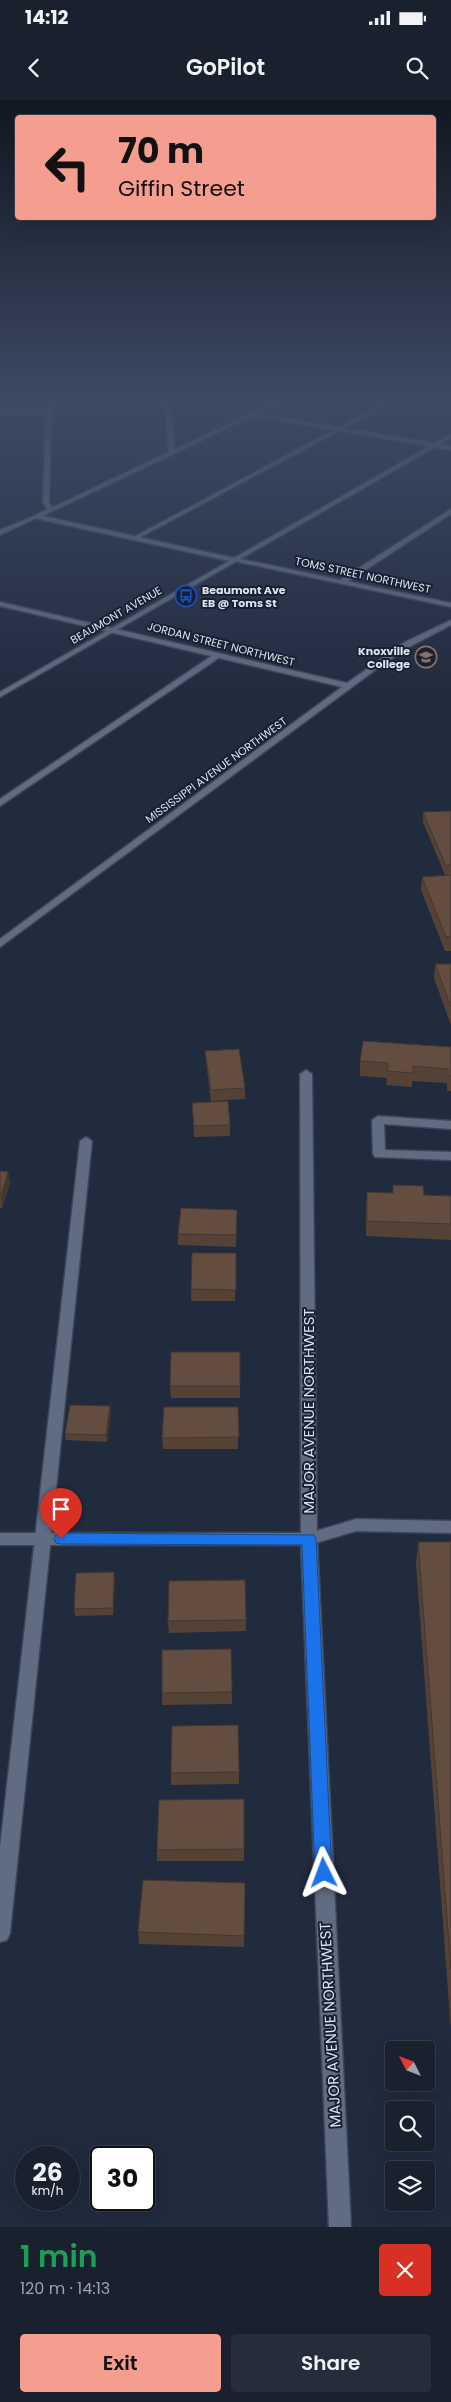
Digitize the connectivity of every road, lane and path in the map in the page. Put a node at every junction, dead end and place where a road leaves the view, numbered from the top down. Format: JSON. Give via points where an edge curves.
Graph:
{"nodes":[{"id":1,"x":46,"y":501,"type":"edge"},
{"id":2,"x":69,"y":501,"type":"edge"},
{"id":3,"x":204,"y":501,"type":"edge"},
{"id":4,"x":338,"y":501,"type":"edge"},
{"id":5,"x":51,"y":510,"type":"junction"},
{"id":6,"x":451,"y":510,"type":"edge"},
{"id":7,"x":36,"y":516,"type":"junction"},
{"id":8,"x":0,"y":533,"type":"edge"},
{"id":9,"x":135,"y":538,"type":"junction"},
{"id":10,"x":236,"y":560,"type":"junction"},
{"id":11,"x":342,"y":582,"type":"junction"},
{"id":12,"x":0,"y":604,"type":"edge"},
{"id":13,"x":451,"y":605,"type":"edge"},
{"id":14,"x":451,"y":622,"type":"edge"},
{"id":15,"x":113,"y":629,"type":"junction"},
{"id":16,"x":219,"y":655,"type":"junction"},
{"id":17,"x":349,"y":686,"type":"junction"},
{"id":18,"x":0,"y":695,"type":"edge"},
{"id":19,"x":0,"y":803,"type":"edge"},
{"id":20,"x":0,"y":944,"type":"edge"},
{"id":21,"x":306,"y":1074,"type":"dead end"},
{"id":22,"x":451,"y":1125,"type":"edge"},
{"id":23,"x":86,"y":1141,"type":"dead end"},
{"id":24,"x":451,"y":1156,"type":"edge"},
{"id":25,"x":451,"y":1527,"type":"edge"},
{"id":26,"x":0,"y":1539,"type":"edge"},
{"id":27,"x":42,"y":1539,"type":"junction"},
{"id":28,"x":309,"y":1539,"type":"junction"},
{"id":29,"x":0,"y":1933,"type":"edge"},
{"id":30,"x":340,"y":2227,"type":"edge"}],
"edges":[{"from":1,"to":5,"type":"street"},
{"from":2,"to":5,"type":"street"},
{"from":3,"to":9,"type":"street"},
{"from":4,"to":10,"type":"street","name":"BEAUMONT AVENUE"},
{"from":5,"to":7,"type":"street"},
{"from":6,"to":11,"type":"street"},
{"from":7,"to":8,"type":"street"},
{"from":7,"to":9,"type":"street","name":"TOMS STREET NORTHWEST"},
{"from":9,"to":10,"type":"street","name":"TOMS STREET NORTHWEST"},
{"from":10,"to":11,"type":"street","name":"TOMS STREET NORTHWEST"},
{"from":10,"to":15,"type":"street","name":"BEAUMONT AVENUE"},
{"from":11,"to":13,"type":"street","name":"TOMS STREET NORTHWEST"},
{"from":12,"to":15,"type":"street","name":"JORDAN STREET NORTHWEST"},
{"from":14,"to":17,"type":"street","name":"MISSISSIPPI AVENUE NORTHWEST","via":[[408,644]]},
{"from":15,"to":16,"type":"street","name":"JORDAN STREET NORTHWEST"},
{"from":15,"to":18,"type":"street","name":"BEAUMONT AVENUE"},
{"from":16,"to":17,"type":"street","name":"JORDAN STREET NORTHWEST"},
{"from":16,"to":19,"type":"street"},
{"from":17,"to":20,"type":"street","name":"MISSISSIPPI AVENUE NORTHWEST"},
{"from":21,"to":28,"type":"street","name":"MAJOR AVENUE NORTHWEST"},
{"from":22,"to":24,"type":"street","via":[[378,1120],[379,1154]]},
{"from":23,"to":27,"type":"street"},
{"from":25,"to":28,"type":"street","via":[[356,1526]]},
{"from":26,"to":27,"type":"street"},
{"from":27,"to":28,"type":"street"},
{"from":27,"to":29,"type":"street"},
{"from":28,"to":30,"type":"street","name":"MAJOR AVENUE NORTHWEST"}]}
